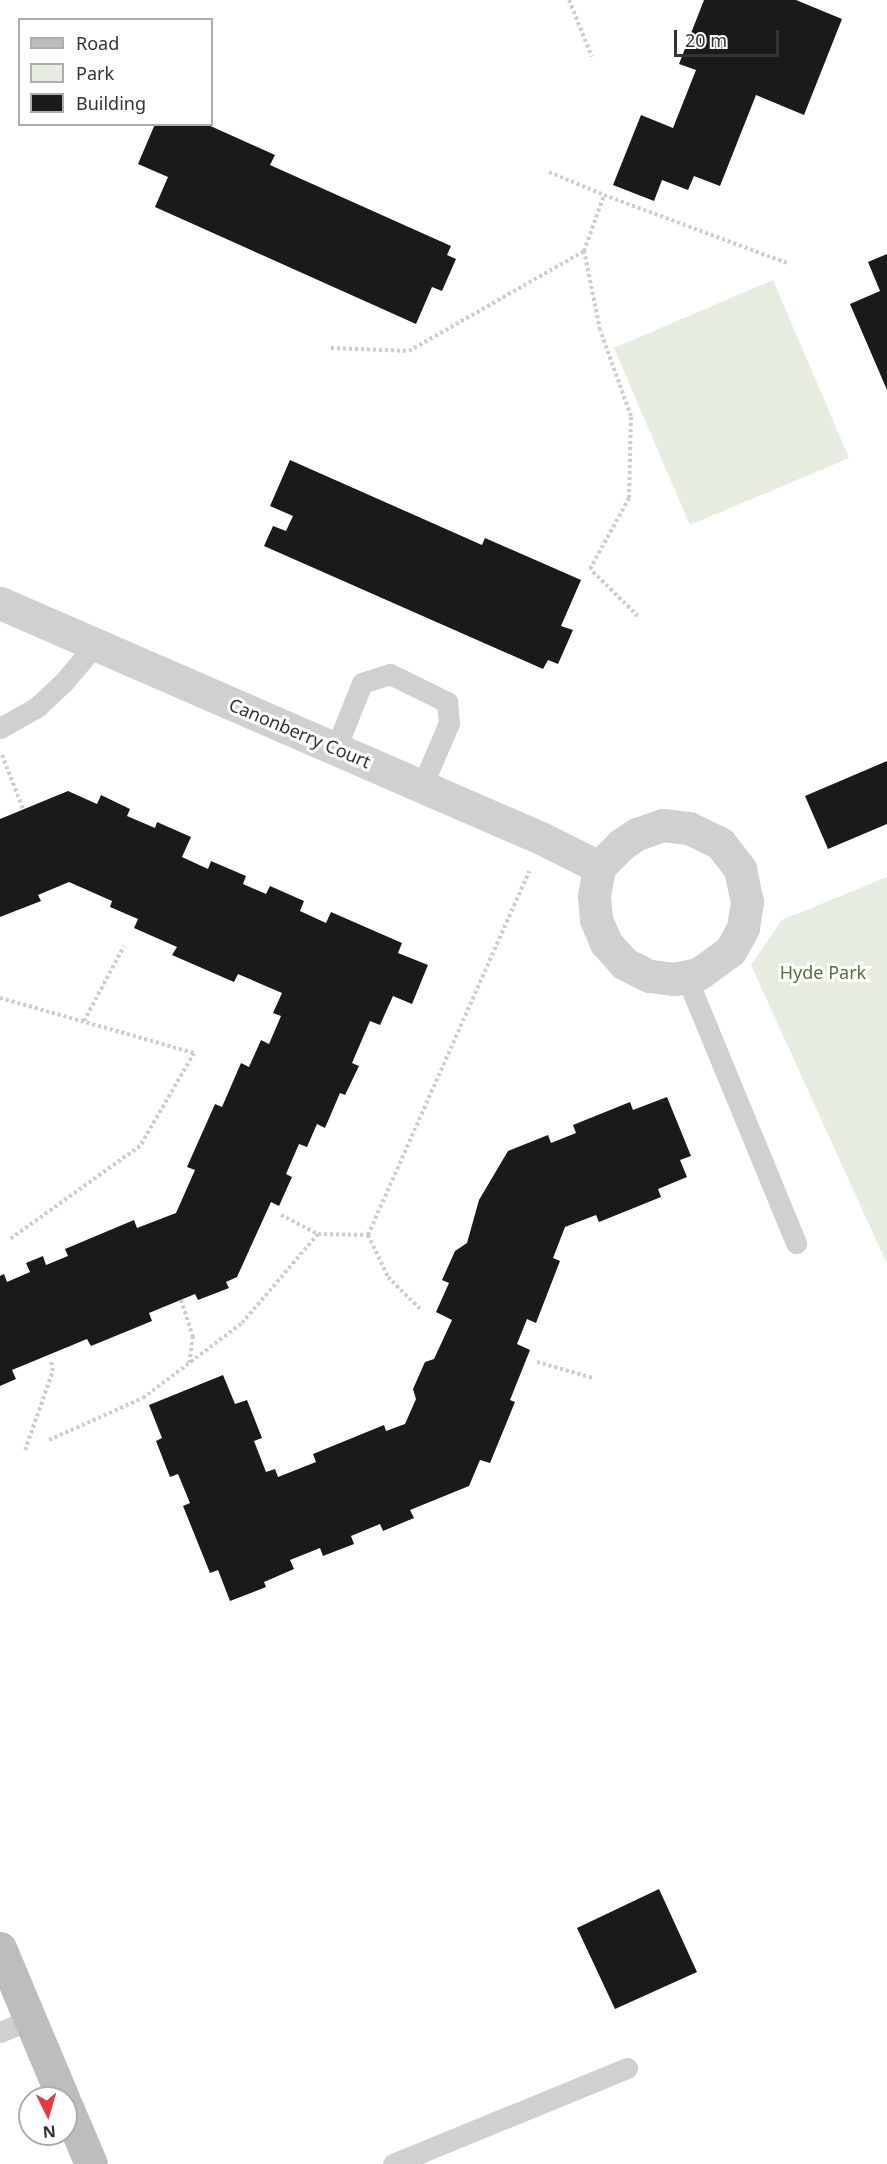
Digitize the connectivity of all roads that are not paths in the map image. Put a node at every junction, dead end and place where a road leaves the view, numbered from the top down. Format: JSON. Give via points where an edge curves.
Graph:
{"nodes":[{"id":1,"x":0,"y":603,"type":"edge"},
{"id":2,"x":95,"y":645,"type":"junction"},
{"id":3,"x":0,"y":728,"type":"edge"},
{"id":4,"x":336,"y":748,"type":"junction"},
{"id":5,"x":422,"y":786,"type":"junction"},
{"id":6,"x":599,"y":867,"type":"junction"},
{"id":7,"x":686,"y":976,"type":"junction"},
{"id":8,"x":796,"y":1243,"type":"dead end"},
{"id":9,"x":0,"y":1948,"type":"edge"},
{"id":10,"x":30,"y":2019,"type":"junction"},
{"id":11,"x":0,"y":2032,"type":"edge"},
{"id":12,"x":627,"y":2068,"type":"dead end"},
{"id":13,"x":58,"y":2086,"type":"edge"},
{"id":14,"x":78,"y":2133,"type":"edge"},
{"id":15,"x":91,"y":2164,"type":"edge"},
{"id":16,"x":393,"y":2164,"type":"edge"}],
"edges":[{"from":1,"to":2,"type":"street","name":"Canonberry Court"},
{"from":2,"to":3,"type":"lane","via":[[37,707]]},
{"from":2,"to":4,"type":"street","name":"Canonberry Court"},
{"from":4,"to":5,"type":"street","name":"Canonberry Court"},
{"from":4,"to":5,"type":"lane","via":[[362,683],[390,674],[447,702],[449,723]]},
{"from":5,"to":6,"type":"street","name":"Canonberry Court"},
{"from":6,"to":7,"type":"street","via":[[594,896],[596,919],[606,944],[624,963],[649,976]]},
{"from":6,"to":7,"type":"street","via":[[637,834],[663,825],[689,828],[720,843],[740,869],[746,888],[743,928],[730,951],[698,974]]},
{"from":7,"to":8,"type":"lane"},
{"from":9,"to":10,"type":"main road"},
{"from":10,"to":11,"type":"lane"},
{"from":10,"to":13,"type":"main road"},
{"from":12,"to":16,"type":"lane"},
{"from":14,"to":15,"type":"main road"}]}
